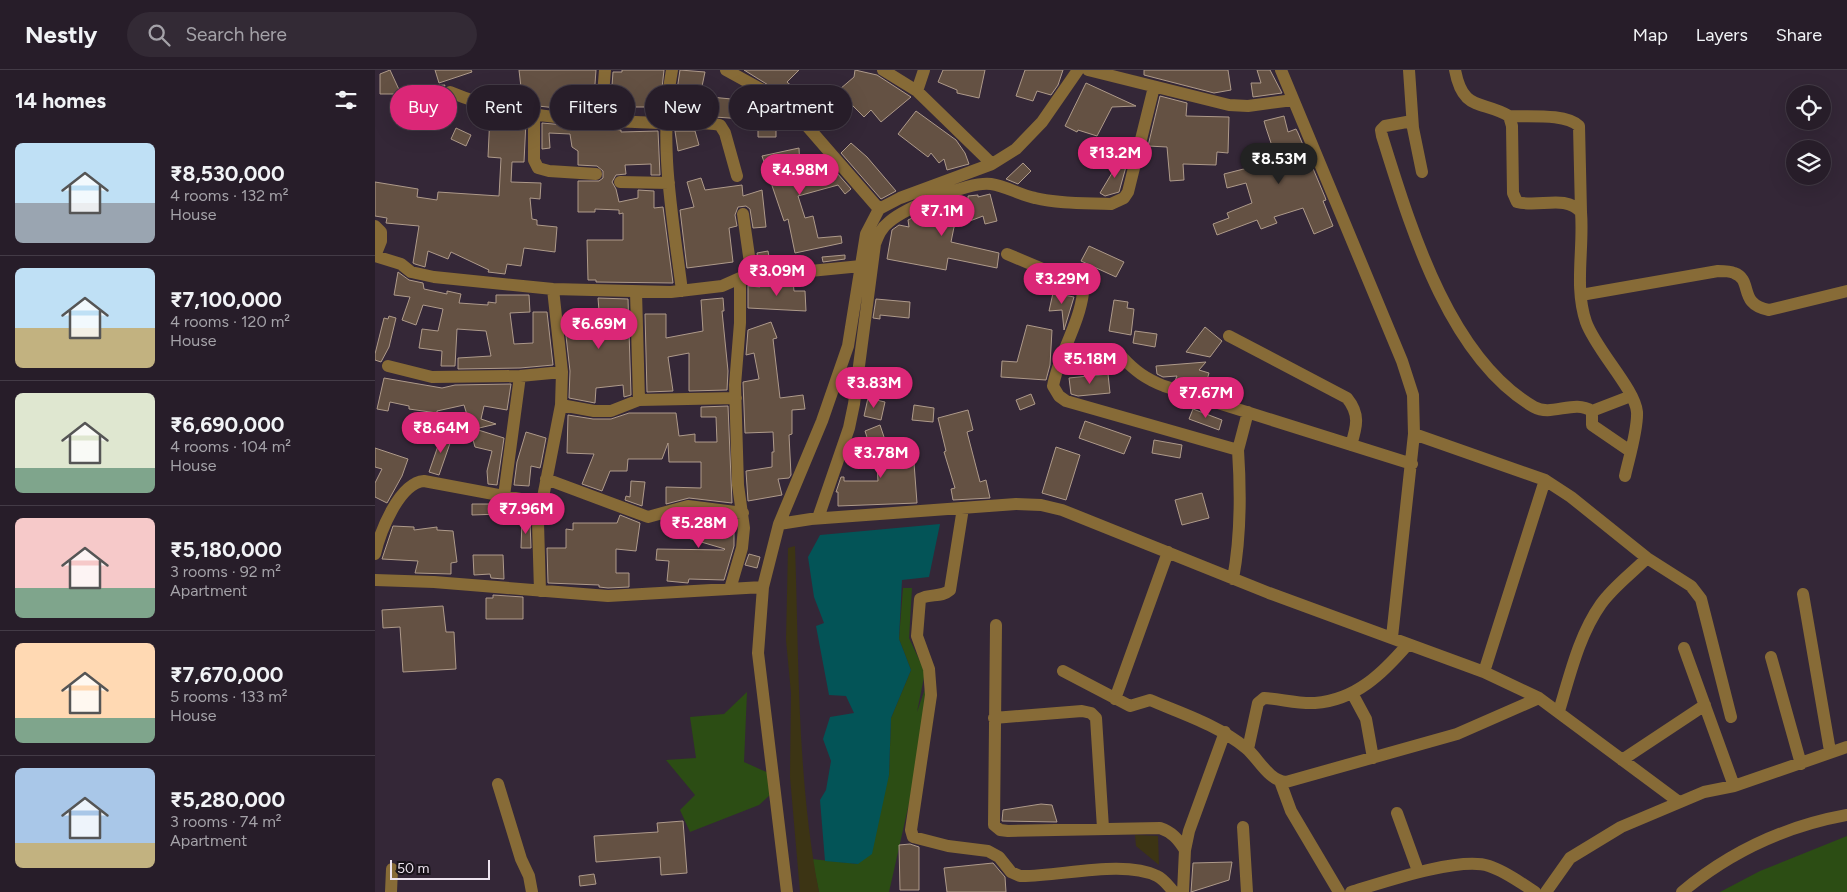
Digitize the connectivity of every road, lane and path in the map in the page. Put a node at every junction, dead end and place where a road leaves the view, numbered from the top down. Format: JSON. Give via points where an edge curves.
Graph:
{"nodes":[{"id":1,"x":605,"y":70,"type":"edge"},
{"id":2,"x":672,"y":70,"type":"edge"},
{"id":3,"x":726,"y":70,"type":"edge"},
{"id":4,"x":883,"y":70,"type":"edge"},
{"id":5,"x":924,"y":70,"type":"edge"},
{"id":6,"x":1078,"y":70,"type":"edge"},
{"id":7,"x":1088,"y":70,"type":"edge"},
{"id":8,"x":1281,"y":70,"type":"edge"},
{"id":9,"x":1409,"y":70,"type":"edge"},
{"id":10,"x":1455,"y":70,"type":"edge"},
{"id":11,"x":604,"y":85,"type":"edge"},
{"id":12,"x":670,"y":85,"type":"edge"},
{"id":13,"x":1155,"y":87,"type":"junction"},
{"id":14,"x":917,"y":91,"type":"junction"},
{"id":15,"x":1293,"y":100,"type":"junction"},
{"id":16,"x":1509,"y":116,"type":"junction"},
{"id":17,"x":1412,"y":121,"type":"junction"},
{"id":18,"x":719,"y":125,"type":"edge"},
{"id":19,"x":534,"y":130,"type":"edge"},
{"id":20,"x":665,"y":130,"type":"edge"},
{"id":21,"x":992,"y":164,"type":"junction"},
{"id":22,"x":1421,"y":172,"type":"dead end"},
{"id":23,"x":596,"y":174,"type":"dead end"},
{"id":24,"x":737,"y":176,"type":"dead end"},
{"id":25,"x":620,"y":182,"type":"dead end"},
{"id":26,"x":669,"y":183,"type":"junction"},
{"id":27,"x":879,"y":209,"type":"junction"},
{"id":28,"x":1581,"y":212,"type":"junction"},
{"id":29,"x":743,"y":214,"type":"dead end"},
{"id":30,"x":375,"y":226,"type":"edge"},
{"id":31,"x":1007,"y":254,"type":"dead end"},
{"id":32,"x":375,"y":256,"type":"edge"},
{"id":33,"x":861,"y":266,"type":"junction"},
{"id":34,"x":746,"y":277,"type":"junction"},
{"id":35,"x":553,"y":289,"type":"junction"},
{"id":36,"x":682,"y":291,"type":"junction"},
{"id":37,"x":1847,"y":291,"type":"edge"},
{"id":38,"x":635,"y":292,"type":"junction"},
{"id":39,"x":1581,"y":295,"type":"junction"},
{"id":40,"x":1229,"y":336,"type":"dead end"},
{"id":41,"x":1122,"y":357,"type":"dead end"},
{"id":42,"x":388,"y":366,"type":"dead end"},
{"id":43,"x":563,"y":372,"type":"junction"},
{"id":44,"x":519,"y":376,"type":"junction"},
{"id":45,"x":1631,"y":396,"type":"junction"},
{"id":46,"x":735,"y":398,"type":"junction"},
{"id":47,"x":639,"y":400,"type":"junction"},
{"id":48,"x":561,"y":405,"type":"junction"},
{"id":49,"x":1249,"y":412,"type":"junction"},
{"id":50,"x":1592,"y":412,"type":"junction"},
{"id":51,"x":1415,"y":434,"type":"junction"},
{"id":52,"x":1351,"y":445,"type":"junction"},
{"id":53,"x":1238,"y":450,"type":"junction"},
{"id":54,"x":1630,"y":451,"type":"junction"},
{"id":55,"x":1412,"y":464,"type":"junction"},
{"id":56,"x":1625,"y":476,"type":"dead end"},
{"id":57,"x":546,"y":479,"type":"junction"},
{"id":58,"x":1545,"y":480,"type":"junction"},
{"id":59,"x":504,"y":496,"type":"junction"},
{"id":60,"x":542,"y":503,"type":"junction"},
{"id":61,"x":963,"y":508,"type":"junction"},
{"id":62,"x":743,"y":513,"type":"junction"},
{"id":63,"x":818,"y":518,"type":"junction"},
{"id":64,"x":779,"y":524,"type":"junction"},
{"id":65,"x":1168,"y":552,"type":"junction"},
{"id":66,"x":375,"y":554,"type":"edge"},
{"id":67,"x":1647,"y":558,"type":"junction"},
{"id":68,"x":1233,"y":579,"type":"junction"},
{"id":69,"x":375,"y":580,"type":"edge"},
{"id":70,"x":763,"y":587,"type":"junction"},
{"id":71,"x":730,"y":589,"type":"junction"},
{"id":72,"x":540,"y":590,"type":"junction"},
{"id":73,"x":1803,"y":594,"type":"dead end"},
{"id":74,"x":996,"y":625,"type":"dead end"},
{"id":75,"x":1392,"y":637,"type":"junction"},
{"id":76,"x":1408,"y":644,"type":"junction"},
{"id":77,"x":1684,"y":648,"type":"dead end"},
{"id":78,"x":1771,"y":657,"type":"dead end"},
{"id":79,"x":1063,"y":671,"type":"dead end"},
{"id":80,"x":1484,"y":672,"type":"junction"},
{"id":81,"x":1352,"y":693,"type":"junction"},
{"id":82,"x":1539,"y":698,"type":"junction"},
{"id":83,"x":1115,"y":699,"type":"junction"},
{"id":84,"x":1705,"y":705,"type":"junction"},
{"id":85,"x":1559,"y":711,"type":"junction"},
{"id":86,"x":1731,"y":717,"type":"dead end"},
{"id":87,"x":994,"y":718,"type":"junction"},
{"id":88,"x":1225,"y":732,"type":"junction"},
{"id":89,"x":1847,"y":747,"type":"edge"},
{"id":90,"x":1248,"y":749,"type":"junction"},
{"id":91,"x":1830,"y":751,"type":"junction"},
{"id":92,"x":1373,"y":758,"type":"junction"},
{"id":93,"x":1622,"y":760,"type":"junction"},
{"id":94,"x":1801,"y":764,"type":"junction"},
{"id":95,"x":1280,"y":781,"type":"junction"},
{"id":96,"x":498,"y":784,"type":"dead end"},
{"id":97,"x":1734,"y":786,"type":"junction"},
{"id":98,"x":1679,"y":802,"type":"junction"},
{"id":99,"x":1397,"y":813,"type":"dead end"},
{"id":100,"x":1847,"y":814,"type":"edge"},
{"id":101,"x":1243,"y":827,"type":"dead end"},
{"id":102,"x":1103,"y":828,"type":"junction"},
{"id":103,"x":1185,"y":850,"type":"junction"},
{"id":104,"x":392,"y":869,"type":"dead end"},
{"id":105,"x":1418,"y":871,"type":"junction"},
{"id":106,"x":391,"y":892,"type":"edge"},
{"id":107,"x":532,"y":892,"type":"edge"},
{"id":108,"x":787,"y":892,"type":"edge"},
{"id":109,"x":1174,"y":892,"type":"edge"},
{"id":110,"x":1183,"y":892,"type":"edge"},
{"id":111,"x":1247,"y":892,"type":"edge"},
{"id":112,"x":1339,"y":892,"type":"edge"},
{"id":113,"x":1351,"y":892,"type":"edge"},
{"id":114,"x":1535,"y":892,"type":"edge"},
{"id":115,"x":1546,"y":892,"type":"edge"},
{"id":116,"x":1682,"y":892,"type":"edge"}],
"edges":[{"from":1,"to":11,"type":"street"},
{"from":2,"to":12,"type":"street"},
{"from":3,"to":27,"type":"street","via":[[794,111]]},
{"from":4,"to":14,"type":"street"},
{"from":5,"to":14,"type":"street"},
{"from":6,"to":21,"type":"street","via":[[1042,122],[1015,149]]},
{"from":7,"to":13,"type":"street"},
{"from":8,"to":15,"type":"street"},
{"from":9,"to":17,"type":"street"},
{"from":10,"to":16,"type":"street","via":[[1463,93],[1474,104]]},
{"from":13,"to":15,"type":"street","via":[[1229,105]]},
{"from":13,"to":63,"type":"street","via":[[1128,192],[1118,202],[1050,201],[1000,186],[981,184],[947,193],[900,214],[880,231],[875,244],[849,428]]},
{"from":14,"to":21,"type":"street"},
{"from":15,"to":51,"type":"street","via":[[1402,361],[1413,395]]},
{"from":16,"to":28,"type":"street","via":[[1513,193],[1517,202],[1527,205],[1566,202],[1574,204]]},
{"from":16,"to":28,"type":"street","via":[[1564,118],[1579,126]]},
{"from":17,"to":22,"type":"street"},
{"from":17,"to":50,"type":"street","via":[[1385,126],[1381,130],[1382,136],[1417,241],[1467,342],[1503,383],[1533,406],[1542,411],[1569,407],[1588,408]]},
{"from":18,"to":24,"type":"street","via":[[725,133]]},
{"from":19,"to":23,"type":"street","via":[[534,160],[538,168]]},
{"from":20,"to":26,"type":"street"},
{"from":21,"to":27,"type":"street"},
{"from":25,"to":26,"type":"street"},
{"from":26,"to":36,"type":"street"},
{"from":27,"to":33,"type":"street","via":[[866,234]]},
{"from":28,"to":39,"type":"street"},
{"from":29,"to":34,"type":"street"},
{"from":30,"to":32,"type":"street","via":[[381,232]]},
{"from":31,"to":53,"type":"street","via":[[1076,283],[1083,293],[1055,372],[1053,386],[1059,396],[1066,401]]},
{"from":32,"to":35,"type":"street","via":[[401,264],[411,272],[434,277]]},
{"from":33,"to":34,"type":"street"},
{"from":33,"to":64,"type":"street","via":[[848,346],[822,421]]},
{"from":34,"to":36,"type":"street","via":[[722,286]]},
{"from":34,"to":46,"type":"street"},
{"from":35,"to":38,"type":"street"},
{"from":35,"to":43,"type":"street"},
{"from":36,"to":38,"type":"street"},
{"from":37,"to":39,"type":"street","via":[[1769,310],[1750,302],[1741,277],[1734,272],[1719,271]]},
{"from":38,"to":47,"type":"street"},
{"from":39,"to":45,"type":"street","via":[[1594,342]]},
{"from":40,"to":52,"type":"street","via":[[1347,398],[1357,416]]},
{"from":41,"to":49,"type":"street","via":[[1148,380]]},
{"from":42,"to":44,"type":"street","via":[[432,377]]},
{"from":43,"to":44,"type":"street"},
{"from":43,"to":48,"type":"street"},
{"from":44,"to":59,"type":"street"},
{"from":45,"to":50,"type":"street"},
{"from":45,"to":54,"type":"street","via":[[1637,415]]},
{"from":46,"to":47,"type":"street"},
{"from":46,"to":62,"type":"street","via":[[738,485]]},
{"from":47,"to":48,"type":"street","via":[[611,410]]},
{"from":48,"to":57,"type":"street"},
{"from":49,"to":52,"type":"street"},
{"from":49,"to":53,"type":"street"},
{"from":50,"to":54,"type":"street","via":[[1592,425]]},
{"from":51,"to":55,"type":"street"},
{"from":51,"to":58,"type":"street"},
{"from":52,"to":55,"type":"street"},
{"from":53,"to":68,"type":"street","via":[[1241,504],[1239,551]]},
{"from":54,"to":56,"type":"street"},
{"from":55,"to":75,"type":"street"},
{"from":57,"to":60,"type":"street"},
{"from":57,"to":62,"type":"street","via":[[648,517],[688,506]]},
{"from":58,"to":67,"type":"street"},
{"from":58,"to":80,"type":"street"},
{"from":59,"to":60,"type":"street"},
{"from":59,"to":66,"type":"street","via":[[417,481],[409,486],[389,515],[378,538]]},
{"from":60,"to":72,"type":"street","via":[[538,523]]},
{"from":61,"to":63,"type":"street"},
{"from":61,"to":65,"type":"street","via":[[1041,505],[1062,510]]},
{"from":61,"to":109,"type":"street","via":[[950,590],[944,595],[919,599],[917,606],[917,636],[929,669],[931,695],[911,830],[913,837],[988,851],[1020,876],[1118,869],[1141,871],[1160,877]]},
{"from":62,"to":71,"type":"street","via":[[742,548]]},
{"from":63,"to":64,"type":"street"},
{"from":64,"to":70,"type":"street"},
{"from":65,"to":68,"type":"street"},
{"from":65,"to":83,"type":"street"},
{"from":67,"to":85,"type":"street","via":[[1602,602],[1592,618],[1583,635]]},
{"from":67,"to":86,"type":"street","via":[[1691,586],[1701,599]]},
{"from":68,"to":75,"type":"street"},
{"from":69,"to":72,"type":"street"},
{"from":70,"to":71,"type":"street"},
{"from":70,"to":108,"type":"street","via":[[758,653]]},
{"from":71,"to":72,"type":"street","via":[[608,596]]},
{"from":73,"to":91,"type":"street"},
{"from":74,"to":87,"type":"street"},
{"from":75,"to":76,"type":"street"},
{"from":76,"to":80,"type":"street"},
{"from":76,"to":81,"type":"street","via":[[1383,673]]},
{"from":77,"to":84,"type":"street"},
{"from":78,"to":94,"type":"street"},
{"from":79,"to":83,"type":"street"},
{"from":80,"to":82,"type":"street"},
{"from":81,"to":90,"type":"street","via":[[1313,703],[1264,698],[1258,703]]},
{"from":81,"to":92,"type":"street","via":[[1366,719]]},
{"from":82,"to":85,"type":"street"},
{"from":82,"to":92,"type":"street","via":[[1470,730]]},
{"from":83,"to":88,"type":"street","via":[[1130,706],[1150,700]]},
{"from":84,"to":93,"type":"street"},
{"from":84,"to":97,"type":"street"},
{"from":85,"to":93,"type":"street"},
{"from":87,"to":102,"type":"street","via":[[1082,711],[1096,718]]},
{"from":87,"to":102,"type":"street","via":[[994,825],[1008,831]]},
{"from":88,"to":90,"type":"street"},
{"from":88,"to":103,"type":"street","via":[[1198,801]]},
{"from":89,"to":91,"type":"street"},
{"from":90,"to":95,"type":"street"},
{"from":91,"to":94,"type":"street"},
{"from":92,"to":95,"type":"street"},
{"from":93,"to":98,"type":"street"},
{"from":94,"to":97,"type":"street"},
{"from":95,"to":112,"type":"street","via":[[1291,811]]},
{"from":96,"to":107,"type":"street"},
{"from":97,"to":98,"type":"street"},
{"from":98,"to":115,"type":"street","via":[[1621,827],[1586,847],[1570,858]]},
{"from":99,"to":105,"type":"street"},
{"from":100,"to":116,"type":"street","via":[[1763,840],[1703,874]]},
{"from":101,"to":111,"type":"street"},
{"from":102,"to":103,"type":"street","via":[[1160,828],[1177,837]]},
{"from":103,"to":110,"type":"street"},
{"from":104,"to":106,"type":"street"},
{"from":105,"to":113,"type":"street"},
{"from":105,"to":114,"type":"street","via":[[1473,863],[1488,865]]}]}
